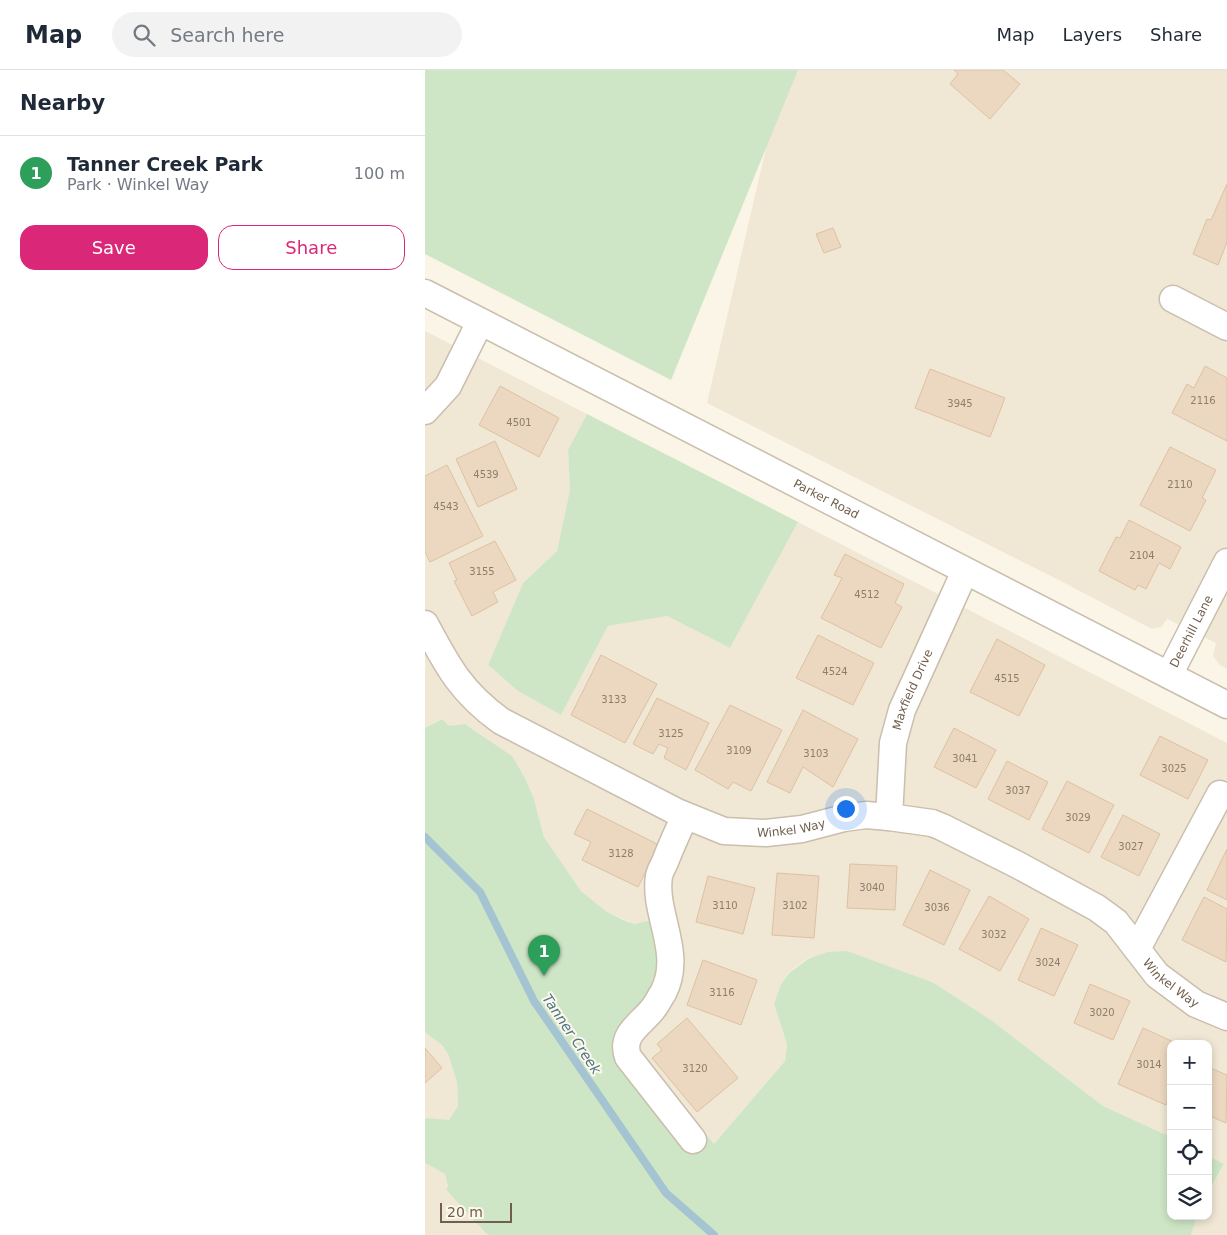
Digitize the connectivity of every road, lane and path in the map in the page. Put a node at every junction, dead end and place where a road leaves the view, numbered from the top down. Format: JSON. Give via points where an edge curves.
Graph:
{"nodes":[{"id":1,"x":425,"y":294,"type":"edge"},
{"id":2,"x":1173,"y":299,"type":"dead end"},
{"id":3,"x":480,"y":322,"type":"junction"},
{"id":4,"x":1227,"y":327,"type":"edge"},
{"id":5,"x":425,"y":411,"type":"edge"},
{"id":6,"x":1227,"y":562,"type":"edge"},
{"id":7,"x":965,"y":571,"type":"junction"},
{"id":8,"x":425,"y":624,"type":"edge"},
{"id":9,"x":1169,"y":676,"type":"junction"},
{"id":10,"x":1227,"y":705,"type":"edge"},
{"id":11,"x":1220,"y":794,"type":"dead end"},
{"id":12,"x":685,"y":816,"type":"junction"},
{"id":13,"x":889,"y":817,"type":"junction"},
{"id":14,"x":1137,"y":949,"type":"junction"},
{"id":15,"x":1227,"y":1017,"type":"edge"},
{"id":16,"x":693,"y":1140,"type":"dead end"}],
"edges":[{"from":1,"to":3,"type":"street","name":"Parker Road"},
{"from":2,"to":4,"type":"street"},
{"from":3,"to":5,"type":"street","via":[[448,386]]},
{"from":3,"to":7,"type":"street","name":"Parker Road"},
{"from":6,"to":9,"type":"street","name":"Deerhill Lane"},
{"from":7,"to":9,"type":"street","name":"Parker Road"},
{"from":7,"to":13,"type":"street","name":"Maxfield Drive","via":[[902,710],[893,743]]},
{"from":8,"to":12,"type":"street","name":"Winkel Way","via":[[461,686],[481,707],[501,721]]},
{"from":9,"to":10,"type":"street","name":"Parker Road"},
{"from":11,"to":14,"type":"street"},
{"from":12,"to":13,"type":"street","name":"Winkel Way","via":[[724,831],[743,833],[802,829],[866,815]]},
{"from":12,"to":16,"type":"street","via":[[659,876],[670,972],[655,1007],[631,1032],[626,1046],[628,1057]]},
{"from":13,"to":14,"type":"street","name":"Winkel Way","via":[[932,823],[1033,874],[1117,922]]},
{"from":14,"to":15,"type":"street","name":"Winkel Way","via":[[1157,975],[1196,1004]]}]}
